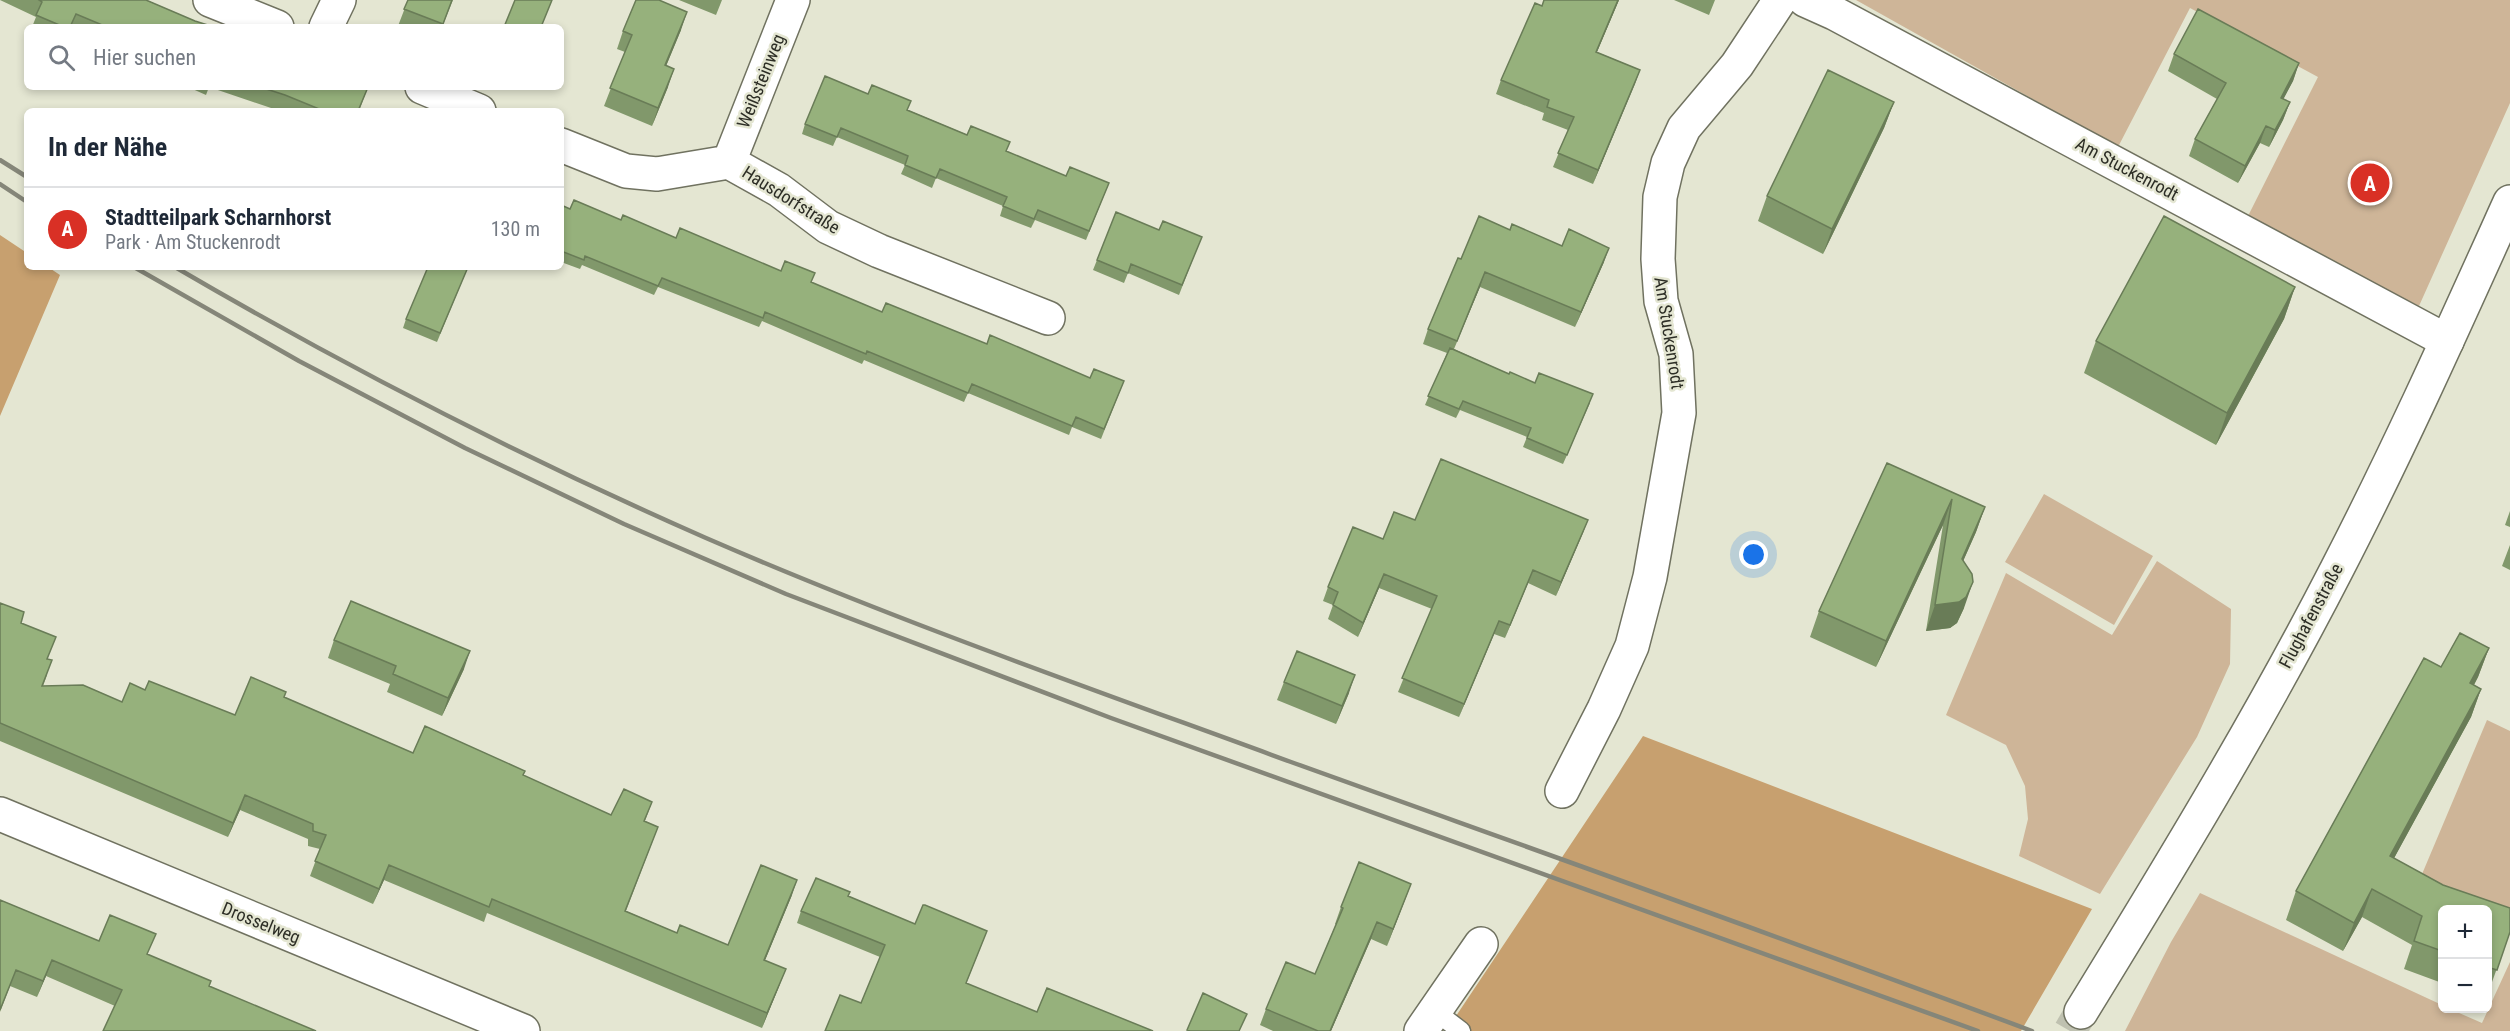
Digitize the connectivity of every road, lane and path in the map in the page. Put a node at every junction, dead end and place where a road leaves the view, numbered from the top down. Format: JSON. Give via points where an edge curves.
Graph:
{"nodes":[{"id":1,"x":210,"y":0,"type":"edge"},
{"id":2,"x":339,"y":0,"type":"edge"},
{"id":3,"x":793,"y":0,"type":"edge"},
{"id":4,"x":1780,"y":0,"type":"edge"},
{"id":5,"x":1805,"y":0,"type":"edge"},
{"id":6,"x":270,"y":24,"type":"edge"},
{"id":7,"x":327,"y":24,"type":"edge"},
{"id":8,"x":429,"y":90,"type":"edge"},
{"id":9,"x":472,"y":108,"type":"edge"},
{"id":10,"x":564,"y":146,"type":"edge"},
{"id":11,"x":729,"y":162,"type":"junction"},
{"id":12,"x":2510,"y":202,"type":"edge"},
{"id":13,"x":1048,"y":318,"type":"dead end"},
{"id":14,"x":2447,"y":341,"type":"junction"},
{"id":15,"x":1562,"y":791,"type":"dead end"},
{"id":16,"x":0,"y":814,"type":"edge"},
{"id":17,"x":1481,"y":944,"type":"dead end"},
{"id":18,"x":2081,"y":1012,"type":"tunnel mouth"},
{"id":19,"x":1428,"y":1021,"type":"edge"},
{"id":20,"x":523,"y":1031,"type":"edge"},
{"id":21,"x":1461,"y":1031,"type":"edge"}],
"edges":[{"from":1,"to":6,"type":"street"},
{"from":2,"to":7,"type":"street"},
{"from":3,"to":11,"type":"street","name":"Weißsteinweg"},
{"from":4,"to":15,"type":"street","name":"Am Stuckenrodt","via":[[1737,65],[1684,128],[1668,163],[1660,197],[1658,259],[1661,301],[1676,354],[1679,413],[1650,578],[1632,646]]},
{"from":5,"to":14,"type":"street","name":"Am Stuckenrodt"},
{"from":8,"to":9,"type":"street"},
{"from":10,"to":11,"type":"street","name":"Hausdorfstraße","via":[[626,171],[657,174]]},
{"from":11,"to":13,"type":"street","name":"Hausdorfstraße","via":[[779,190],[828,227]]},
{"from":12,"to":14,"type":"street","name":"Flughafenstraße"},
{"from":14,"to":18,"type":"street","name":"Flughafenstraße","via":[[2337,570],[2241,745]]},
{"from":16,"to":20,"type":"street","name":"Drosselweg"},
{"from":17,"to":19,"type":"street"},
{"from":19,"to":21,"type":"lane"}]}
